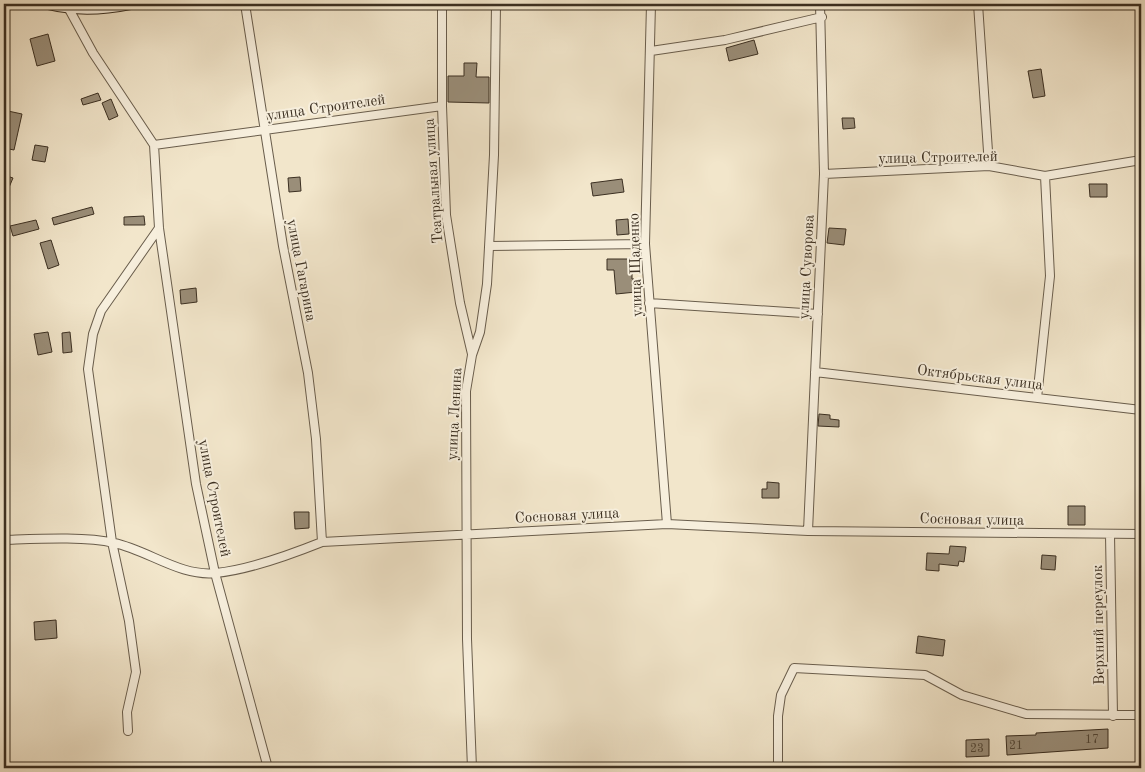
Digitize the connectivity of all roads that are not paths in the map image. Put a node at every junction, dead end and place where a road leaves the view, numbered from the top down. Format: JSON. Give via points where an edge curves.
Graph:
{"nodes":[{"id":1,"x":48,"y":4,"type":"edge"},
{"id":2,"x":130,"y":4,"type":"edge"},
{"id":3,"x":245,"y":4,"type":"edge"},
{"id":4,"x":442,"y":4,"type":"edge"},
{"id":5,"x":496,"y":4,"type":"edge"},
{"id":6,"x":651,"y":4,"type":"edge"},
{"id":7,"x":820,"y":4,"type":"edge"},
{"id":8,"x":978,"y":4,"type":"edge"},
{"id":9,"x":69,"y":9,"type":"junction"},
{"id":10,"x":822,"y":17,"type":"junction"},
{"id":11,"x":651,"y":51,"type":"junction"},
{"id":12,"x":442,"y":106,"type":"junction"},
{"id":13,"x":263,"y":130,"type":"junction"},
{"id":14,"x":154,"y":145,"type":"junction"},
{"id":15,"x":1141,"y":160,"type":"edge"},
{"id":16,"x":989,"y":166,"type":"junction"},
{"id":17,"x":824,"y":174,"type":"junction"},
{"id":18,"x":1045,"y":176,"type":"junction"},
{"id":19,"x":159,"y":228,"type":"junction"},
{"id":20,"x":645,"y":244,"type":"junction"},
{"id":21,"x":490,"y":246,"type":"junction"},
{"id":22,"x":649,"y":303,"type":"junction"},
{"id":23,"x":818,"y":314,"type":"junction"},
{"id":24,"x":472,"y":354,"type":"junction"},
{"id":25,"x":815,"y":372,"type":"junction"},
{"id":26,"x":1037,"y":398,"type":"junction"},
{"id":27,"x":1141,"y":410,"type":"edge"},
{"id":28,"x":667,"y":524,"type":"junction"},
{"id":29,"x":808,"y":531,"type":"junction"},
{"id":30,"x":466,"y":534,"type":"junction"},
{"id":31,"x":1110,"y":534,"type":"junction"},
{"id":32,"x":1141,"y":534,"type":"edge"},
{"id":33,"x":4,"y":540,"type":"edge"},
{"id":34,"x":112,"y":542,"type":"junction"},
{"id":35,"x":322,"y":542,"type":"junction"},
{"id":36,"x":215,"y":573,"type":"junction"},
{"id":37,"x":1141,"y":715,"type":"edge"},
{"id":38,"x":1113,"y":716,"type":"junction"},
{"id":39,"x":128,"y":731,"type":"dead end"},
{"id":40,"x":268,"y":768,"type":"edge"},
{"id":41,"x":472,"y":768,"type":"edge"},
{"id":42,"x":778,"y":768,"type":"edge"}],
"edges":[{"from":1,"to":9,"type":"main road"},
{"from":2,"to":9,"type":"main road","via":[[90,10]]},
{"from":3,"to":13,"type":"street","name":"улица Гагарина"},
{"from":4,"to":12,"type":"street","name":"Театральная улица"},
{"from":5,"to":21,"type":"street","name":"улица Ленина"},
{"from":6,"to":11,"type":"street","name":"улица Щаденко"},
{"from":7,"to":10,"type":"street","name":"улица Суворова"},
{"from":8,"to":16,"type":"street"},
{"from":9,"to":14,"type":"street","via":[[93,53]]},
{"from":10,"to":11,"type":"street","via":[[725,40]]},
{"from":10,"to":17,"type":"street","name":"улица Суворова"},
{"from":11,"to":20,"type":"street","name":"улица Щаденко"},
{"from":12,"to":13,"type":"street","name":"улица Строителей"},
{"from":12,"to":24,"type":"street","name":"Театральная улица","via":[[448,233]]},
{"from":13,"to":14,"type":"street","name":"улица Строителей"},
{"from":13,"to":35,"type":"street","name":"улица Гагарина","via":[[308,373],[316,439]]},
{"from":14,"to":19,"type":"street","name":"улица Строителей"},
{"from":15,"to":18,"type":"street","name":"улица Строителей"},
{"from":16,"to":17,"type":"street","name":"улица Строителей"},
{"from":16,"to":18,"type":"street","name":"улица Строителей"},
{"from":17,"to":23,"type":"street","name":"улица Суворова"},
{"from":18,"to":26,"type":"street","via":[[1050,276]]},
{"from":19,"to":34,"type":"street","via":[[109,296],[93,334],[88,369]]},
{"from":19,"to":36,"type":"street","name":"улица Строителей","via":[[196,484]]},
{"from":20,"to":21,"type":"street"},
{"from":20,"to":22,"type":"street","name":"улица Щаденко"},
{"from":21,"to":24,"type":"street","name":"улица Ленина","via":[[483,315]]},
{"from":22,"to":23,"type":"street"},
{"from":22,"to":28,"type":"street","name":"улица Щаденко"},
{"from":23,"to":25,"type":"street","name":"улица Суворова"},
{"from":24,"to":30,"type":"street","name":"улица Ленина","via":[[466,391]]},
{"from":25,"to":26,"type":"street","name":"Октябрьская улица"},
{"from":25,"to":29,"type":"street","name":"улица Суворова"},
{"from":26,"to":27,"type":"street","name":"Октябрьская улица"},
{"from":28,"to":29,"type":"street","name":"Сосновая улица"},
{"from":28,"to":30,"type":"street","name":"Сосновая улица"},
{"from":29,"to":31,"type":"street","name":"Сосновая улица"},
{"from":30,"to":35,"type":"street","name":"Сосновая улица"},
{"from":30,"to":41,"type":"street","name":"улица Ленина"},
{"from":31,"to":32,"type":"street","name":"Сосновая улица"},
{"from":31,"to":38,"type":"street","name":"Верхний переулок"},
{"from":33,"to":34,"type":"street","name":"Сосновая улица","via":[[92,539]]},
{"from":34,"to":36,"type":"street","name":"Сосновая улица","via":[[148,553],[180,569]]},
{"from":34,"to":39,"type":"street","via":[[136,672],[127,712]]},
{"from":35,"to":36,"type":"street","name":"Сосновая улица","via":[[289,556]]},
{"from":36,"to":40,"type":"street","name":"улица Строителей"},
{"from":37,"to":38,"type":"street"},
{"from":38,"to":42,"type":"street","via":[[1026,714],[962,695],[925,675],[794,668],[781,695]]}]}
